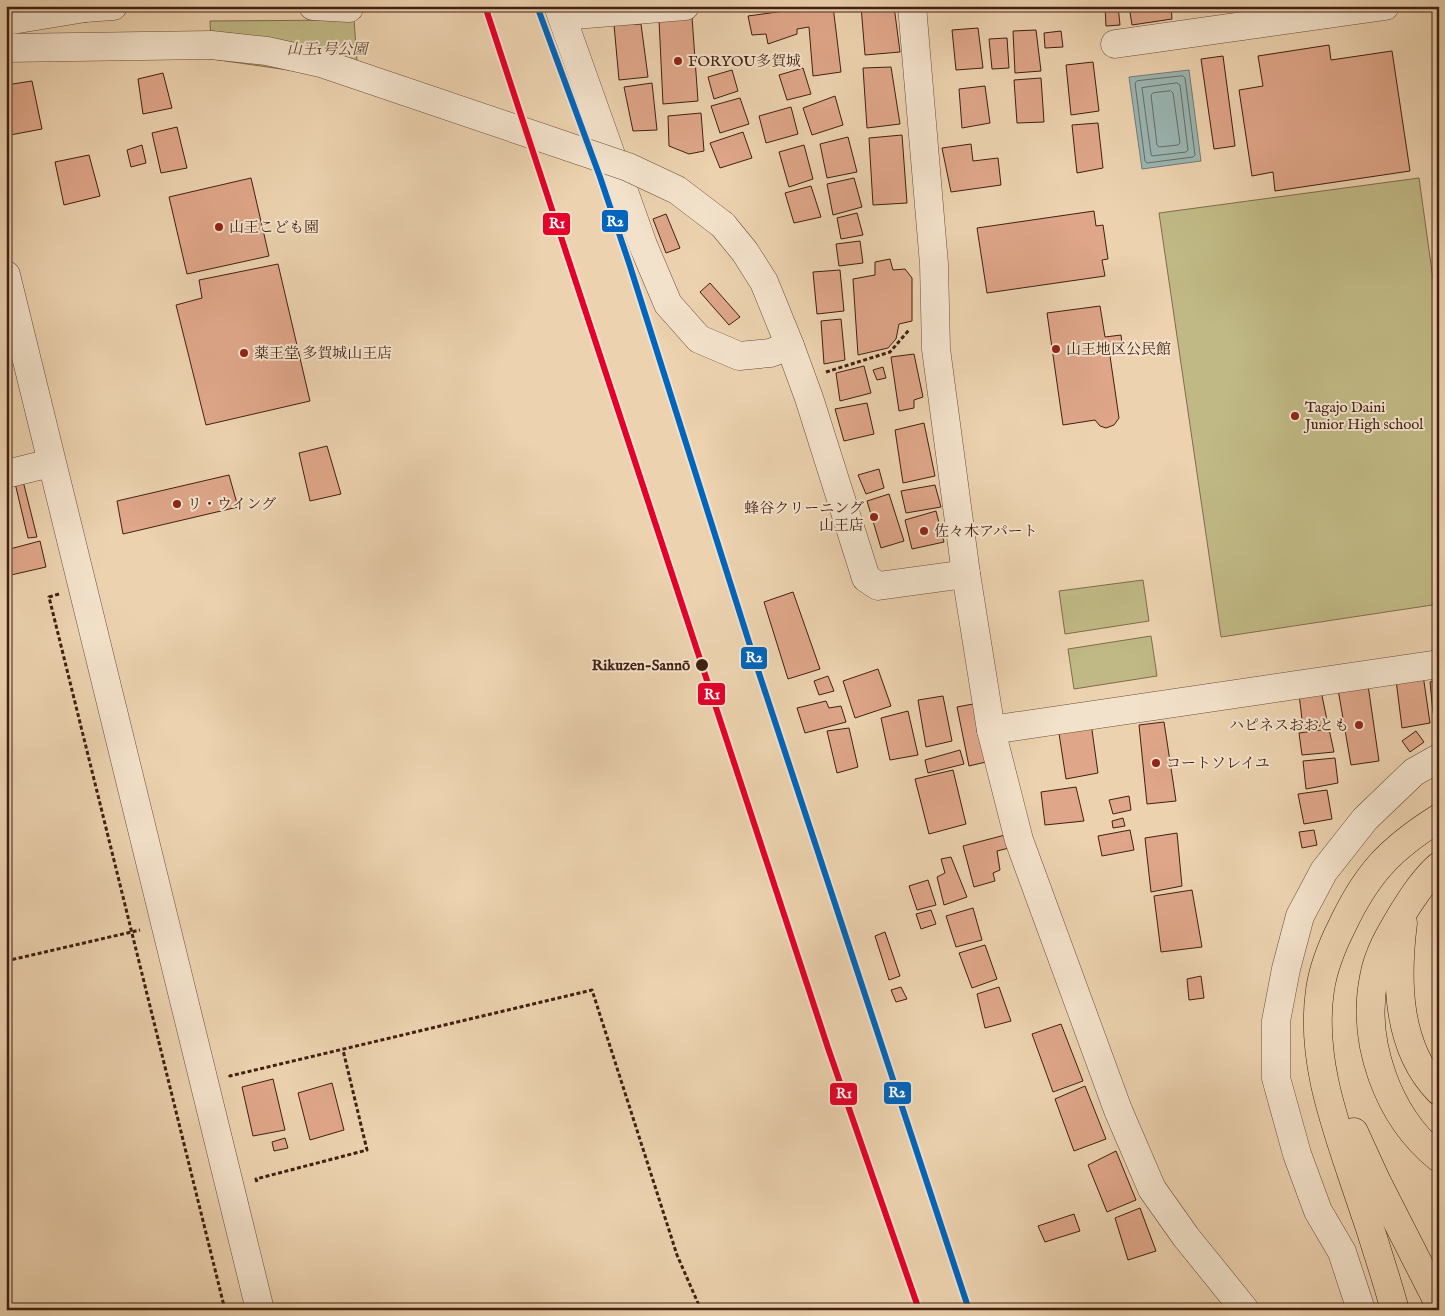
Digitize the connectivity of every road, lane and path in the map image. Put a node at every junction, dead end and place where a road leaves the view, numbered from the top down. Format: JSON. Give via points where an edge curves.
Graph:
{"nodes":[{"id":1,"x":113,"y":6,"type":"edge"},
{"id":2,"x":313,"y":6,"type":"edge"},
{"id":3,"x":685,"y":6,"type":"edge"},
{"id":4,"x":912,"y":6,"type":"edge"},
{"id":5,"x":1385,"y":6,"type":"edge"},
{"id":6,"x":85,"y":7,"type":"edge"},
{"id":7,"x":349,"y":8,"type":"dead end"},
{"id":8,"x":560,"y":11,"type":"edge"},
{"id":9,"x":6,"y":21,"type":"edge"},
{"id":10,"x":1115,"y":44,"type":"dead end"},
{"id":11,"x":6,"y":48,"type":"edge"},
{"id":12,"x":6,"y":275,"type":"edge"},
{"id":13,"x":915,"y":325,"type":"dead end"},
{"id":14,"x":13,"y":336,"type":"edge"},
{"id":15,"x":790,"y":346,"type":"junction"},
{"id":16,"x":827,"y":377,"type":"dead end"},
{"id":17,"x":51,"y":463,"type":"junction"},
{"id":18,"x":6,"y":474,"type":"edge"},
{"id":19,"x":966,"y":574,"type":"junction"},
{"id":20,"x":82,"y":588,"type":"junction"},
{"id":21,"x":1439,"y":664,"type":"edge"},
{"id":22,"x":991,"y":730,"type":"junction"},
{"id":23,"x":1439,"y":758,"type":"edge"},
{"id":24,"x":1439,"y":818,"type":"edge"},
{"id":25,"x":1439,"y":866,"type":"edge"},
{"id":26,"x":1412,"y":898,"type":"junction"},
{"id":27,"x":165,"y":925,"type":"junction"},
{"id":28,"x":132,"y":932,"type":"junction"},
{"id":29,"x":1338,"y":933,"type":"junction"},
{"id":30,"x":6,"y":961,"type":"edge"},
{"id":31,"x":343,"y":1050,"type":"junction"},
{"id":32,"x":227,"y":1067,"type":"dead end"},
{"id":33,"x":1439,"y":1091,"type":"edge"},
{"id":34,"x":1439,"y":1158,"type":"edge"},
{"id":35,"x":258,"y":1188,"type":"dead end"},
{"id":36,"x":1439,"y":1304,"type":"edge"},
{"id":37,"x":224,"y":1310,"type":"edge"},
{"id":38,"x":260,"y":1310,"type":"edge"},
{"id":39,"x":701,"y":1310,"type":"edge"},
{"id":40,"x":1245,"y":1310,"type":"edge"},
{"id":41,"x":1361,"y":1310,"type":"edge"},
{"id":42,"x":1395,"y":1310,"type":"edge"}],
"edges":[{"from":1,"to":6,"type":"street"},
{"from":2,"to":7,"type":"street"},
{"from":3,"to":8,"type":"street"},
{"from":4,"to":19,"type":"street","via":[[934,264],[936,349]]},
{"from":5,"to":10,"type":"street"},
{"from":6,"to":9,"type":"street"},
{"from":8,"to":15,"type":"street","via":[[643,246],[668,304],[699,339],[740,356],[770,353]]},
{"from":11,"to":15,"type":"street","bridge":true,"via":[[211,45],[267,51],[321,64],[628,167],[677,190],[722,225],[764,282]]},
{"from":12,"to":14,"type":"street"},
{"from":13,"to":16,"type":"path","via":[[890,352],[826,372]]},
{"from":14,"to":17,"type":"street"},
{"from":15,"to":19,"type":"street","via":[[866,578],[878,586]]},
{"from":17,"to":18,"type":"street"},
{"from":17,"to":20,"type":"street"},
{"from":19,"to":22,"type":"street"},
{"from":20,"to":27,"type":"street"},
{"from":20,"to":28,"type":"path","via":[[49,597]]},
{"from":21,"to":22,"type":"street"},
{"from":22,"to":40,"type":"street","via":[[1019,840],[1118,1110],[1152,1188],[1186,1237]]},
{"from":23,"to":41,"type":"street","via":[[1414,772],[1366,819],[1324,871],[1300,916],[1276,1021],[1276,1078],[1297,1154],[1318,1211],[1342,1252]]},
{"from":24,"to":29,"type":"highway","via":[[1414,833],[1387,856],[1367,880]]},
{"from":25,"to":26,"type":"highway"},
{"from":26,"to":33,"type":"highway","via":[[1400,950],[1403,1014],[1420,1066]]},
{"from":26,"to":34,"type":"highway","via":[[1385,944],[1374,975],[1370,1002],[1372,1035],[1378,1066],[1392,1099],[1410,1128]]},
{"from":27,"to":28,"type":"path"},
{"from":27,"to":38,"type":"street"},
{"from":28,"to":30,"type":"path"},
{"from":28,"to":37,"type":"path"},
{"from":29,"to":36,"type":"highway","via":[[1327,992],[1327,1022],[1338,1085],[1376,1180]]},
{"from":29,"to":42,"type":"highway","via":[[1320,989],[1318,1044],[1322,1072]]},
{"from":31,"to":32,"type":"path","via":[[230,1076]]},
{"from":31,"to":35,"type":"path","via":[[367,1150],[256,1179]]},
{"from":31,"to":39,"type":"path","via":[[592,990],[677,1255]]}]}
